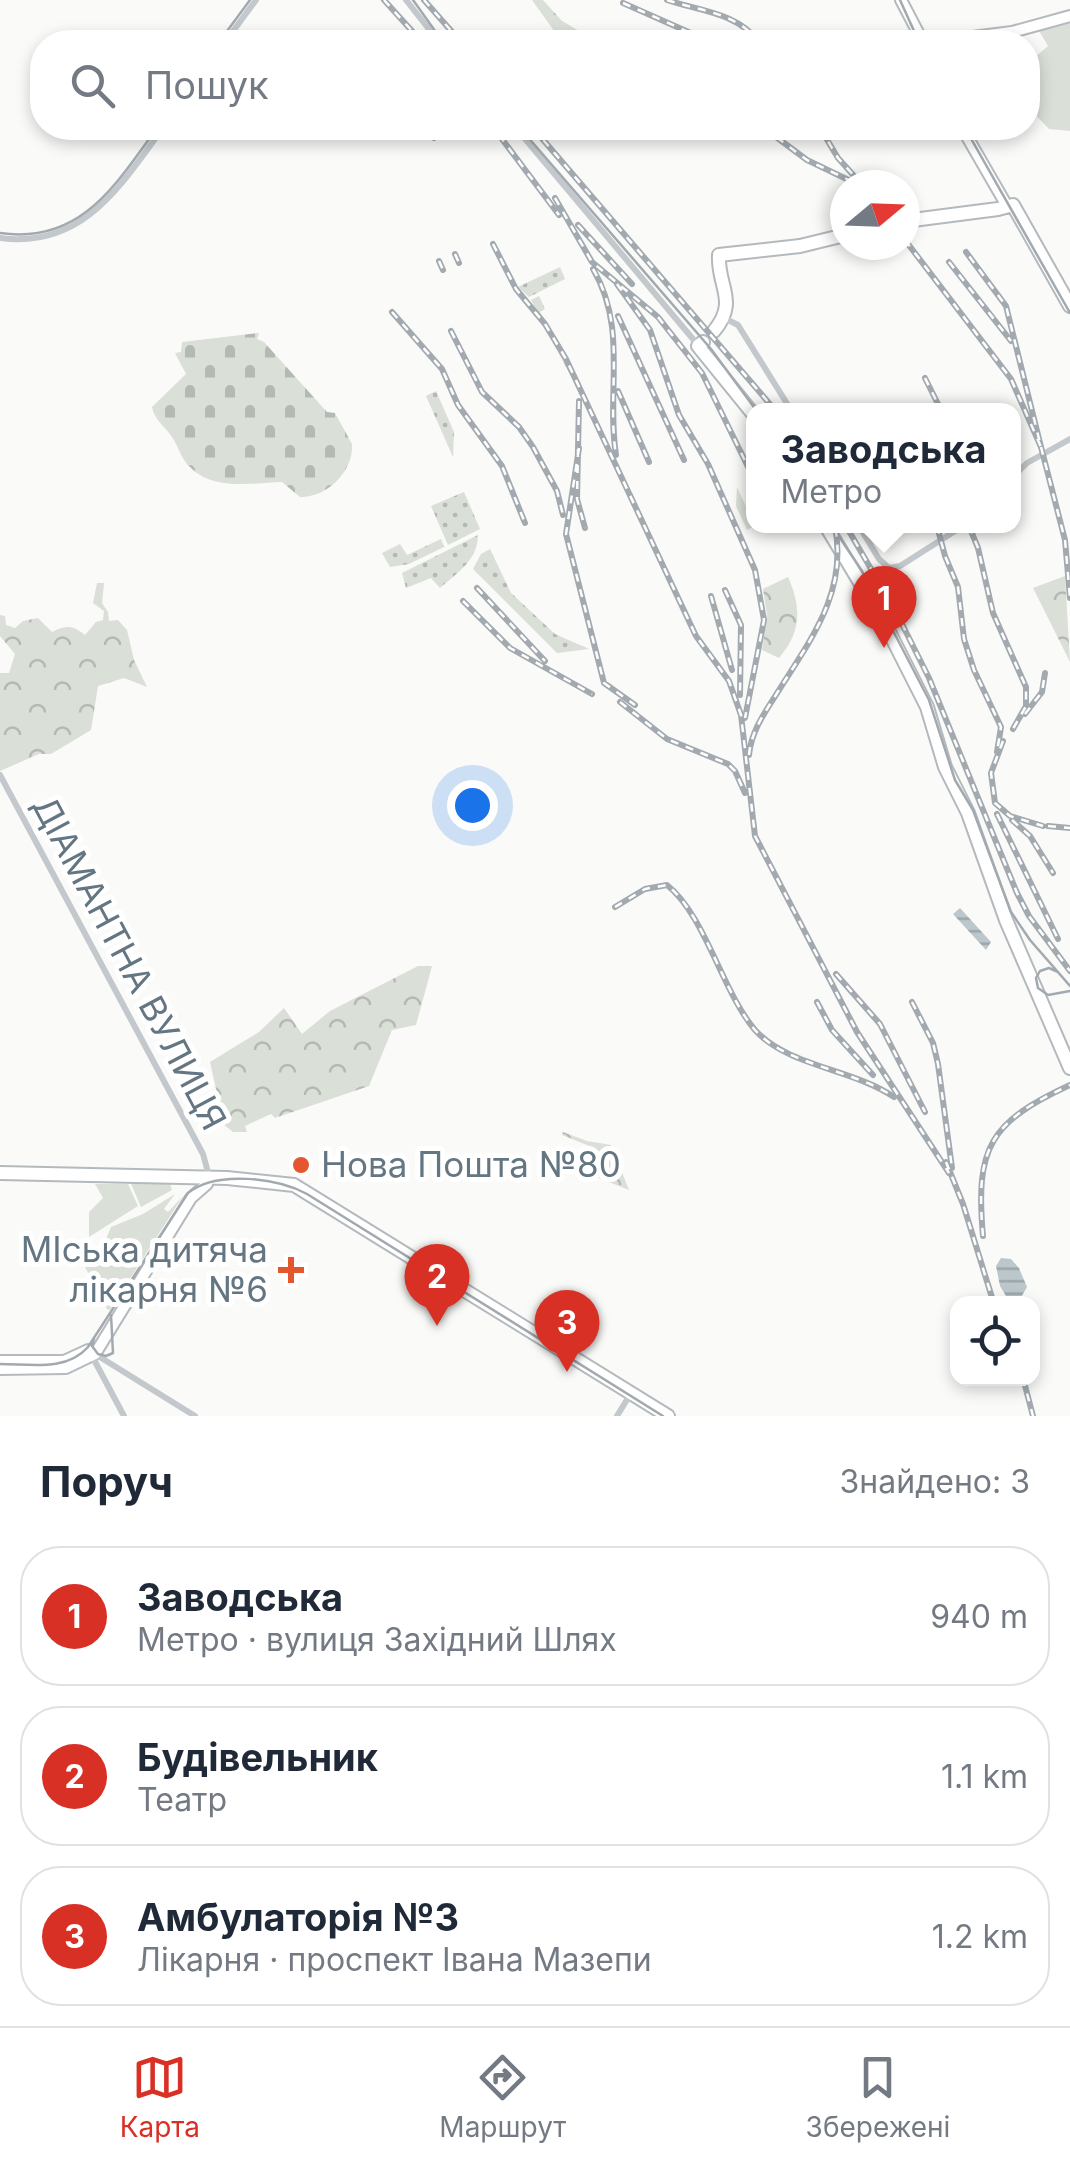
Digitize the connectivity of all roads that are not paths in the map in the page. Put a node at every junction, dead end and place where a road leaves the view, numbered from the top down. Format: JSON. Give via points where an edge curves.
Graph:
{"nodes":[{"id":1,"x":256,"y":0,"type":"edge"},
{"id":2,"x":406,"y":0,"type":"edge"},
{"id":3,"x":899,"y":0,"type":"edge"},
{"id":4,"x":1070,"y":16,"type":"edge"},
{"id":5,"x":234,"y":30,"type":"edge"},
{"id":6,"x":430,"y":30,"type":"edge"},
{"id":7,"x":914,"y":30,"type":"edge"},
{"id":8,"x":1019,"y":30,"type":"edge"},
{"id":9,"x":153,"y":140,"type":"edge"},
{"id":10,"x":526,"y":140,"type":"edge"},
{"id":11,"x":973,"y":140,"type":"edge"},
{"id":12,"x":1010,"y":206,"type":"junction"},
{"id":13,"x":920,"y":219,"type":"edge"},
{"id":14,"x":0,"y":238,"type":"edge"},
{"id":15,"x":830,"y":239,"type":"edge"},
{"id":16,"x":1070,"y":306,"type":"edge"},
{"id":17,"x":724,"y":318,"type":"junction"},
{"id":18,"x":1070,"y":318,"type":"edge"},
{"id":19,"x":714,"y":331,"type":"dead end"},
{"id":20,"x":700,"y":344,"type":"joint"},
{"id":21,"x":787,"y":403,"type":"edge"},
{"id":22,"x":746,"y":404,"type":"edge"},
{"id":23,"x":1070,"y":439,"type":"edge"},
{"id":24,"x":1021,"y":470,"type":"edge"},
{"id":25,"x":830,"y":533,"type":"edge"},
{"id":26,"x":863,"y":533,"type":"edge"},
{"id":27,"x":952,"y":533,"type":"edge"},
{"id":28,"x":0,"y":775,"type":"edge"},
{"id":29,"x":1007,"y":922,"type":"junction"},
{"id":30,"x":1070,"y":1068,"type":"edge"},
{"id":31,"x":1070,"y":1079,"type":"edge"},
{"id":32,"x":0,"y":1173,"type":"edge"},
{"id":33,"x":208,"y":1180,"type":"junction"},
{"id":34,"x":93,"y":1356,"type":"junction"},
{"id":35,"x":0,"y":1365,"type":"edge"},
{"id":36,"x":630,"y":1396,"type":"junction"},
{"id":37,"x":124,"y":1416,"type":"edge"},
{"id":38,"x":195,"y":1416,"type":"edge"},
{"id":39,"x":617,"y":1416,"type":"edge"},
{"id":40,"x":655,"y":1416,"type":"edge"},
{"id":41,"x":668,"y":1416,"type":"edge"}],
"edges":[{"from":1,"to":5,"type":"street"},
{"from":2,"to":6,"type":"street"},
{"from":3,"to":7,"type":"main road"},
{"from":4,"to":8,"type":"main road"},
{"from":9,"to":14,"type":"street","via":[[113,194],[83,221],[34,238]]},
{"from":10,"to":20,"type":"street"},
{"from":11,"to":12,"type":"main road"},
{"from":12,"to":13,"type":"highway"},
{"from":12,"to":16,"type":"highway"},
{"from":12,"to":18,"type":"highway"},
{"from":15,"to":17,"type":"highway","via":[[722,253]]},
{"from":17,"to":19,"type":"highway"},
{"from":17,"to":21,"type":"street","via":[[738,326]]},
{"from":20,"to":22,"type":"highway"},
{"from":23,"to":24,"type":"street"},
{"from":25,"to":29,"type":"highway","via":[[928,707]]},
{"from":26,"to":27,"type":"street","via":[[889,568]]},
{"from":28,"to":33,"type":"street","name":"ДІАМАНТНА ВУЛИЦЯ","via":[[209,1167]]},
{"from":29,"to":30,"type":"highway"},
{"from":29,"to":31,"type":"highway"},
{"from":32,"to":33,"type":"highway"},
{"from":33,"to":34,"type":"main road"},
{"from":33,"to":36,"type":"highway","via":[[301,1188]]},
{"from":34,"to":35,"type":"main road","via":[[88,1350],[64,1361]]},
{"from":34,"to":37,"type":"street"},
{"from":34,"to":38,"type":"street"},
{"from":36,"to":39,"type":"street"},
{"from":36,"to":40,"type":"highway"},
{"from":36,"to":41,"type":"highway"}]}
